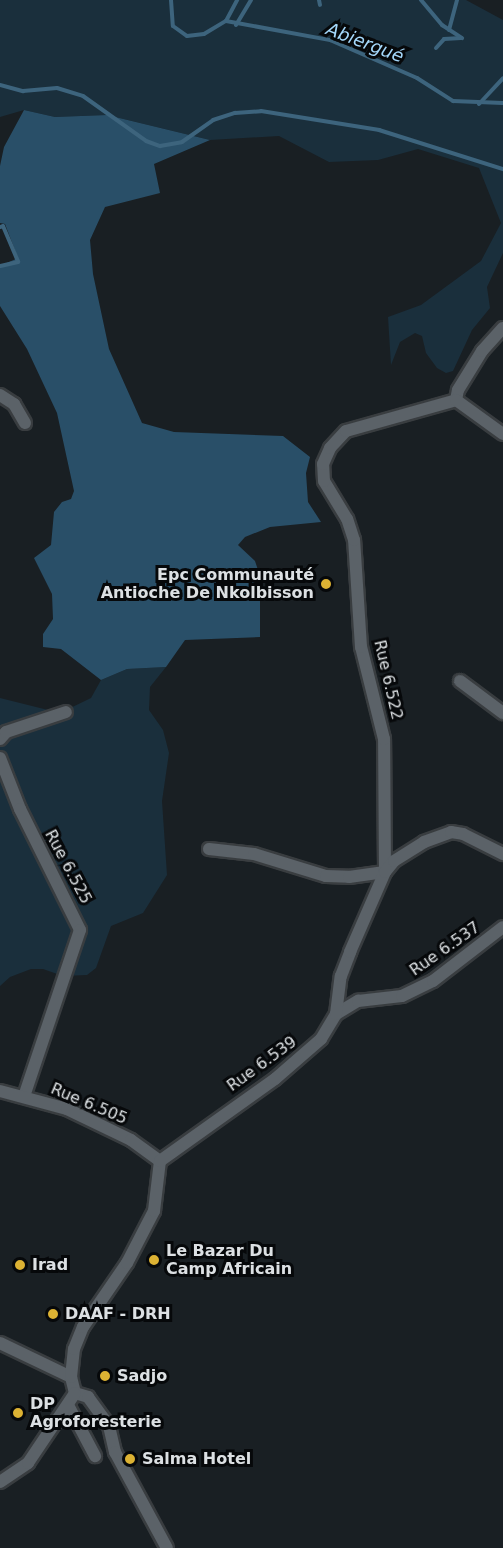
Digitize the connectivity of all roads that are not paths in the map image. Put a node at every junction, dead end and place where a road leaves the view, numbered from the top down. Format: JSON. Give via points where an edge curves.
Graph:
{"nodes":[{"id":1,"x":503,"y":328,"type":"edge"},
{"id":2,"x":0,"y":395,"type":"edge"},
{"id":3,"x":456,"y":400,"type":"junction"},
{"id":4,"x":25,"y":423,"type":"dead end"},
{"id":5,"x":503,"y":434,"type":"edge"},
{"id":6,"x":460,"y":681,"type":"dead end"},
{"id":7,"x":66,"y":712,"type":"dead end"},
{"id":8,"x":503,"y":713,"type":"edge"},
{"id":9,"x":0,"y":739,"type":"edge"},
{"id":10,"x":0,"y":759,"type":"edge"},
{"id":11,"x":209,"y":849,"type":"dead end"},
{"id":12,"x":503,"y":854,"type":"edge"},
{"id":13,"x":385,"y":872,"type":"junction"},
{"id":14,"x":503,"y":927,"type":"edge"},
{"id":15,"x":336,"y":1014,"type":"junction"},
{"id":16,"x":0,"y":1091,"type":"edge"},
{"id":17,"x":24,"y":1096,"type":"junction"},
{"id":18,"x":160,"y":1161,"type":"junction"},
{"id":19,"x":0,"y":1344,"type":"edge"},
{"id":20,"x":70,"y":1377,"type":"junction"},
{"id":21,"x":75,"y":1393,"type":"junction"},
{"id":22,"x":68,"y":1405,"type":"junction"},
{"id":23,"x":95,"y":1456,"type":"dead end"},
{"id":24,"x":0,"y":1482,"type":"edge"},
{"id":25,"x":167,"y":1548,"type":"edge"}],
"edges":[{"from":1,"to":3,"type":"street","via":[[483,351],[458,390]]},
{"from":2,"to":4,"type":"street","via":[[14,404]]},
{"from":3,"to":5,"type":"street"},
{"from":3,"to":13,"type":"street","name":"Rue 6.522","via":[[346,431],[330,448],[323,464],[324,481],[347,519],[354,540],[362,647],[387,763]]},
{"from":6,"to":8,"type":"street"},
{"from":7,"to":9,"type":"street","via":[[6,732]]},
{"from":10,"to":17,"type":"street","name":"Rue 6.525","via":[[20,809],[80,930]]},
{"from":11,"to":13,"type":"street","via":[[254,854],[326,876]]},
{"from":12,"to":13,"type":"street","name":"Rue 6.539","via":[[463,834],[445,832],[402,854]]},
{"from":13,"to":15,"type":"street","name":"Rue 6.539","via":[[341,976]]},
{"from":14,"to":15,"type":"street","name":"Rue 6.537","via":[[433,981],[402,996],[358,1001]]},
{"from":15,"to":18,"type":"street","name":"Rue 6.539","via":[[307,1052]]},
{"from":16,"to":17,"type":"street","name":"Rue 6.505"},
{"from":17,"to":18,"type":"street","name":"Rue 6.505","via":[[78,1114],[131,1140]]},
{"from":18,"to":20,"type":"street","via":[[154,1211],[127,1263],[83,1327],[74,1349]]},
{"from":19,"to":20,"type":"street"},
{"from":20,"to":21,"type":"street"},
{"from":21,"to":22,"type":"street"},
{"from":21,"to":25,"type":"street","via":[[88,1397],[109,1426],[115,1452]]},
{"from":22,"to":23,"type":"street"},
{"from":22,"to":24,"type":"street","via":[[28,1463]]}]}
